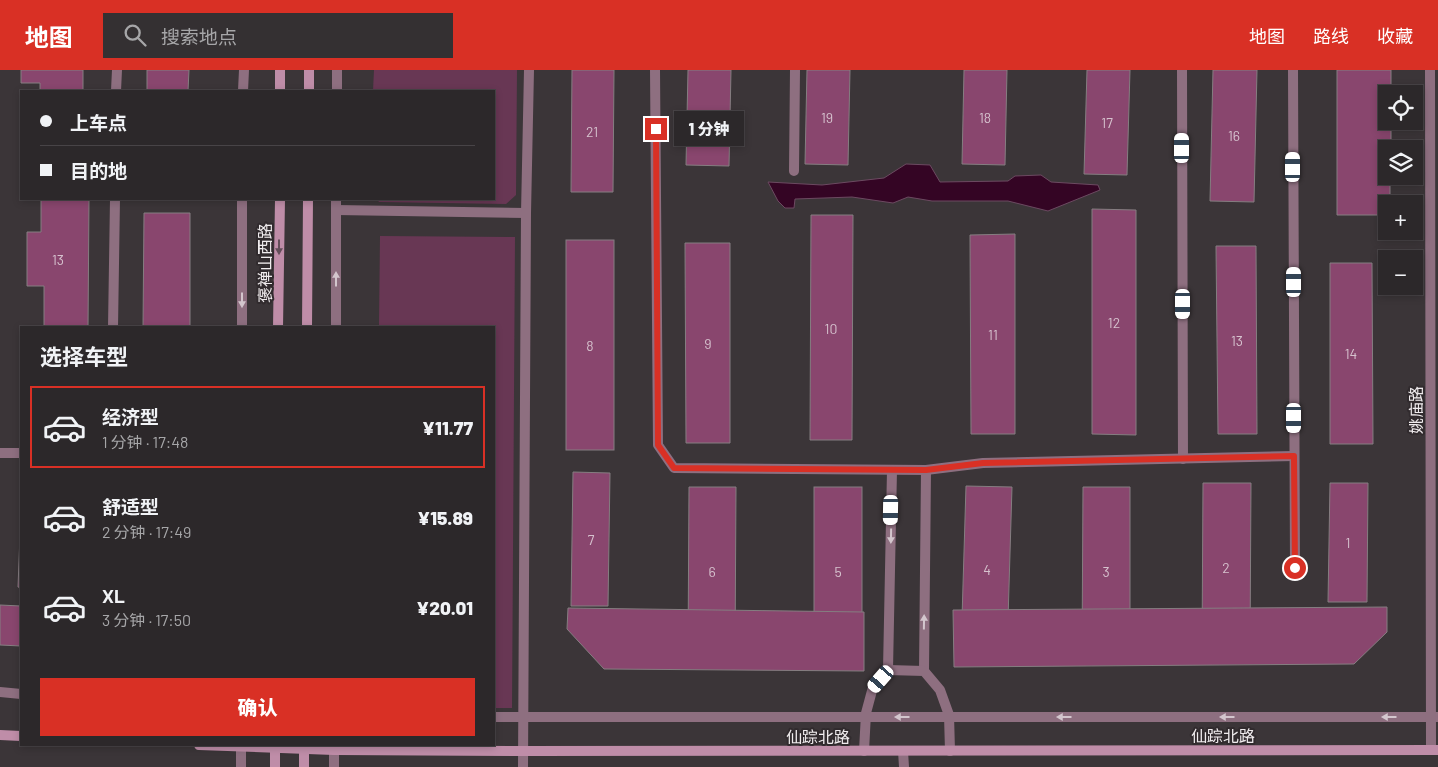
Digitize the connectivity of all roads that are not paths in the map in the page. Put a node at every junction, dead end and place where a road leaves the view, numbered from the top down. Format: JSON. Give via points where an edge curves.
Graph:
{"nodes":[{"id":1,"x":117,"y":70,"type":"edge"},
{"id":2,"x":244,"y":70,"type":"edge"},
{"id":3,"x":280,"y":70,"type":"edge"},
{"id":4,"x":309,"y":70,"type":"edge"},
{"id":5,"x":337,"y":70,"type":"edge"},
{"id":6,"x":529,"y":70,"type":"edge"},
{"id":7,"x":656,"y":70,"type":"edge"},
{"id":8,"x":795,"y":70,"type":"edge"},
{"id":9,"x":1182,"y":70,"type":"edge"},
{"id":10,"x":1293,"y":70,"type":"edge"},
{"id":11,"x":1430,"y":70,"type":"edge"},
{"id":12,"x":116,"y":90,"type":"edge"},
{"id":13,"x":243,"y":90,"type":"edge"},
{"id":14,"x":280,"y":90,"type":"edge"},
{"id":15,"x":309,"y":90,"type":"edge"},
{"id":16,"x":337,"y":90,"type":"edge"},
{"id":17,"x":794,"y":172,"type":"dead end"},
{"id":18,"x":115,"y":200,"type":"edge"},
{"id":19,"x":242,"y":200,"type":"edge"},
{"id":20,"x":280,"y":200,"type":"edge"},
{"id":21,"x":308,"y":200,"type":"edge"},
{"id":22,"x":336,"y":200,"type":"edge"},
{"id":23,"x":336,"y":210,"type":"junction"},
{"id":24,"x":526,"y":214,"type":"junction"},
{"id":25,"x":114,"y":326,"type":"edge"},
{"id":26,"x":242,"y":326,"type":"edge"},
{"id":27,"x":278,"y":326,"type":"edge"},
{"id":28,"x":307,"y":326,"type":"edge"},
{"id":29,"x":336,"y":326,"type":"edge"},
{"id":30,"x":0,"y":453,"type":"edge"},
{"id":31,"x":20,"y":453,"type":"edge"},
{"id":32,"x":1294,"y":456,"type":"junction"},
{"id":33,"x":1183,"y":459,"type":"junction"},
{"id":34,"x":892,"y":470,"type":"junction"},
{"id":35,"x":926,"y":470,"type":"junction"},
{"id":36,"x":1295,"y":568,"type":"dead end"},
{"id":37,"x":888,"y":670,"type":"junction"},
{"id":38,"x":924,"y":671,"type":"junction"},
{"id":39,"x":0,"y":692,"type":"edge"},
{"id":40,"x":20,"y":694,"type":"edge"},
{"id":41,"x":495,"y":717,"type":"edge"},
{"id":42,"x":866,"y":717,"type":"junction"},
{"id":43,"x":949,"y":717,"type":"junction"},
{"id":44,"x":1434,"y":717,"type":"edge"},
{"id":45,"x":0,"y":735,"type":"edge"},
{"id":46,"x":20,"y":736,"type":"edge"},
{"id":47,"x":241,"y":746,"type":"edge"},
{"id":48,"x":275,"y":746,"type":"edge"},
{"id":49,"x":304,"y":747,"type":"edge"},
{"id":50,"x":334,"y":747,"type":"edge"},
{"id":51,"x":1435,"y":750,"type":"edge"},
{"id":52,"x":524,"y":751,"type":"junction"},
{"id":53,"x":864,"y":751,"type":"junction"},
{"id":54,"x":904,"y":751,"type":"junction"},
{"id":55,"x":950,"y":751,"type":"junction"},
{"id":56,"x":241,"y":767,"type":"edge"},
{"id":57,"x":275,"y":767,"type":"edge"},
{"id":58,"x":304,"y":767,"type":"edge"},
{"id":59,"x":334,"y":767,"type":"edge"},
{"id":60,"x":523,"y":767,"type":"edge"},
{"id":61,"x":904,"y":767,"type":"edge"}],
"edges":[{"from":1,"to":12,"type":"street"},
{"from":2,"to":13,"type":"street"},
{"from":3,"to":14,"type":"main road"},
{"from":4,"to":15,"type":"main road"},
{"from":5,"to":16,"type":"street"},
{"from":6,"to":24,"type":"street"},
{"from":7,"to":34,"type":"street","via":[[658,445],[674,468]]},
{"from":8,"to":17,"type":"street"},
{"from":9,"to":33,"type":"street"},
{"from":10,"to":32,"type":"street"},
{"from":11,"to":44,"type":"street","name":"姚庙路"},
{"from":18,"to":25,"type":"street"},
{"from":19,"to":26,"type":"street","one_way":true},
{"from":20,"to":27,"type":"main road","name":"褒禅山西路","one_way":true},
{"from":21,"to":28,"type":"main road"},
{"from":22,"to":23,"type":"street"},
{"from":23,"to":24,"type":"street"},
{"from":29,"to":23,"type":"street","one_way":true},
{"from":24,"to":52,"type":"street"},
{"from":30,"to":31,"type":"street"},
{"from":32,"to":33,"type":"street"},
{"from":32,"to":36,"type":"street"},
{"from":33,"to":35,"type":"street","via":[[983,463]]},
{"from":34,"to":35,"type":"street"},
{"from":34,"to":37,"type":"street","one_way":true},
{"from":38,"to":35,"type":"street","one_way":true},
{"from":37,"to":38,"type":"street"},
{"from":37,"to":42,"type":"street","via":[[873,687]]},
{"from":38,"to":43,"type":"street","via":[[940,690]]},
{"from":39,"to":40,"type":"street"},
{"from":41,"to":42,"type":"street"},
{"from":43,"to":42,"type":"street","one_way":true},
{"from":42,"to":53,"type":"street"},
{"from":44,"to":43,"type":"street","one_way":true},
{"from":43,"to":55,"type":"street"},
{"from":44,"to":51,"type":"street","name":"姚庙路"},
{"from":45,"to":46,"type":"main road"},
{"from":47,"to":48,"type":"main road","name":"仙踪北路"},
{"from":47,"to":56,"type":"street"},
{"from":48,"to":49,"type":"main road","name":"仙踪北路"},
{"from":48,"to":57,"type":"main road"},
{"from":49,"to":50,"type":"main road","name":"仙踪北路"},
{"from":49,"to":58,"type":"main road"},
{"from":50,"to":52,"type":"main road","name":"仙踪北路"},
{"from":50,"to":59,"type":"street"},
{"from":51,"to":55,"type":"main road","name":"仙踪北路"},
{"from":52,"to":53,"type":"main road","name":"仙踪北路"},
{"from":52,"to":60,"type":"street"},
{"from":53,"to":54,"type":"main road","name":"仙踪北路"},
{"from":54,"to":55,"type":"main road","name":"仙踪北路"},
{"from":54,"to":61,"type":"street"}]}
